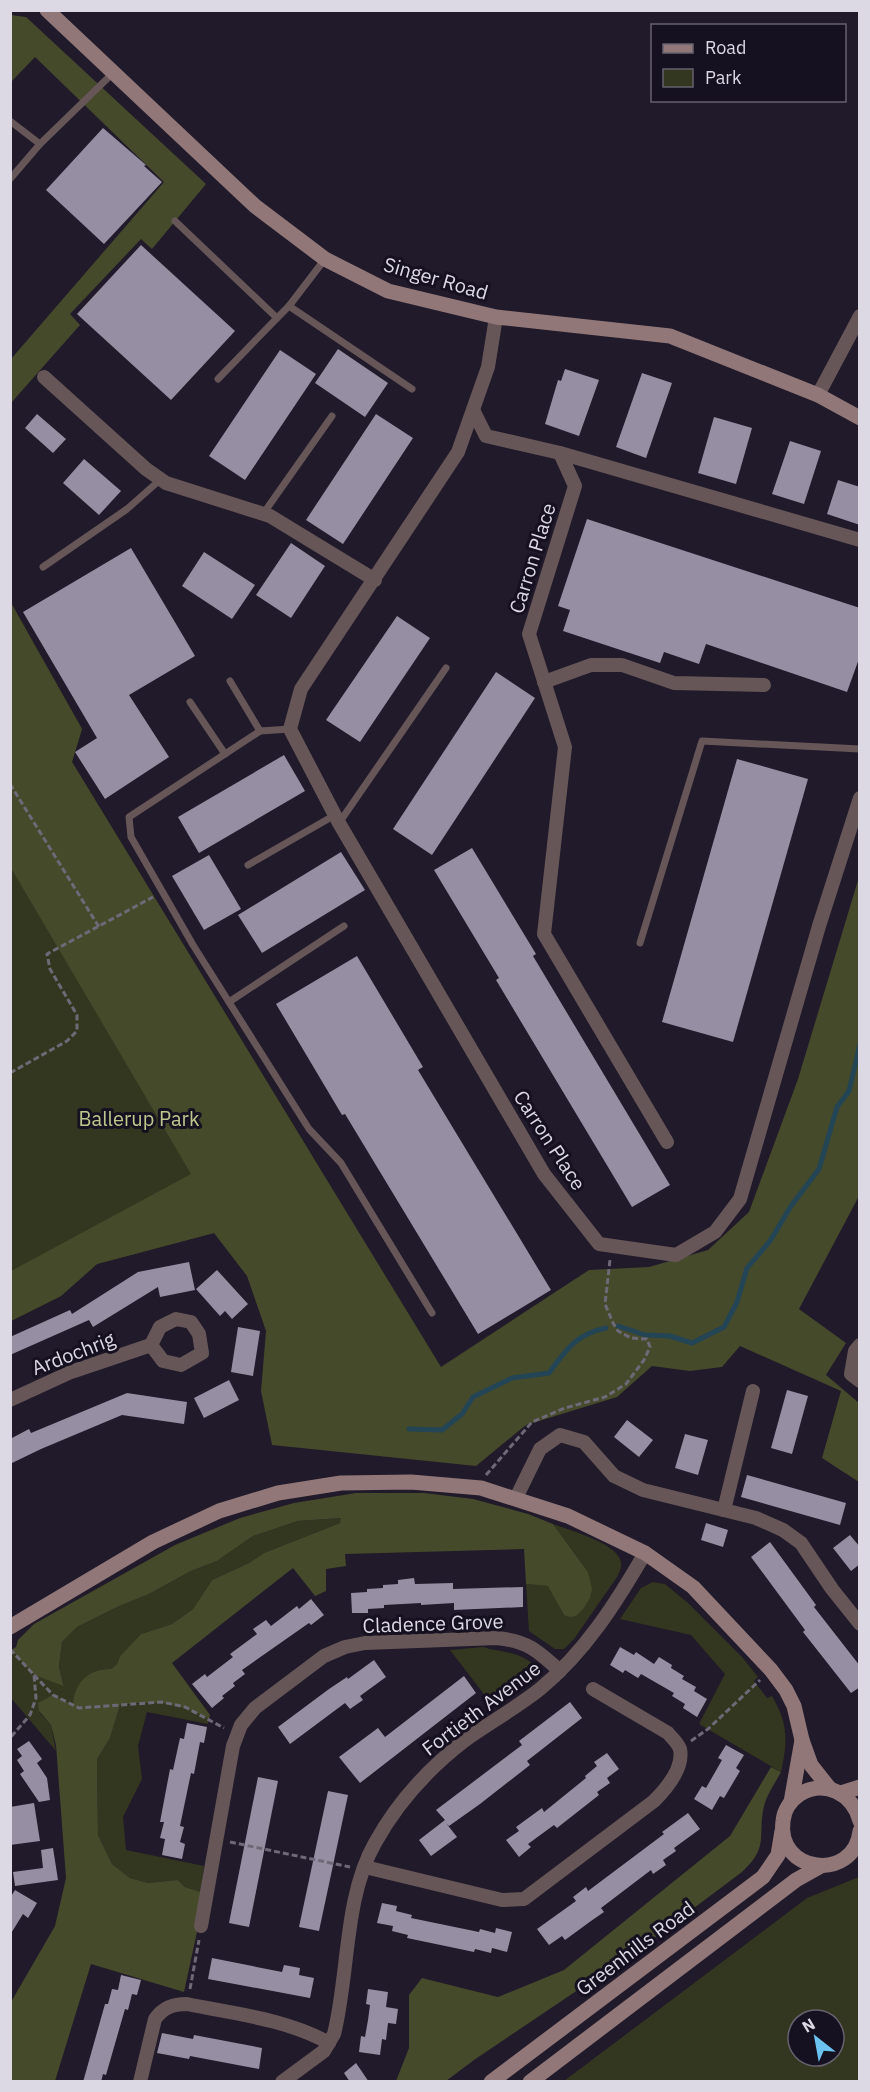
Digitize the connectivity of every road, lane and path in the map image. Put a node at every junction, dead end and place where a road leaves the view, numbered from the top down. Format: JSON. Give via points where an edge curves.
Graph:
{"nodes":[{"id":1,"x":47,"y":10,"type":"edge"},
{"id":2,"x":113,"y":73,"type":"junction"},
{"id":3,"x":10,"y":120,"type":"edge"},
{"id":4,"x":40,"y":144,"type":"junction"},
{"id":5,"x":10,"y":179,"type":"edge"},
{"id":6,"x":175,"y":220,"type":"dead end"},
{"id":7,"x":325,"y":259,"type":"junction"},
{"id":8,"x":289,"y":306,"type":"junction"},
{"id":9,"x":860,"y":316,"type":"edge"},
{"id":10,"x":496,"y":317,"type":"junction"},
{"id":11,"x":277,"y":318,"type":"junction"},
{"id":12,"x":44,"y":377,"type":"dead end"},
{"id":13,"x":218,"y":379,"type":"dead end"},
{"id":14,"x":412,"y":388,"type":"dead end"},
{"id":15,"x":818,"y":395,"type":"junction"},
{"id":16,"x":473,"y":410,"type":"junction"},
{"id":17,"x":332,"y":416,"type":"dead end"},
{"id":18,"x":860,"y":418,"type":"edge"},
{"id":19,"x":560,"y":453,"type":"junction"},
{"id":20,"x":161,"y":479,"type":"junction"},
{"id":21,"x":263,"y":514,"type":"junction"},
{"id":22,"x":860,"y":540,"type":"edge"},
{"id":23,"x":43,"y":567,"type":"dead end"},
{"id":24,"x":375,"y":580,"type":"junction"},
{"id":25,"x":446,"y":668,"type":"dead end"},
{"id":26,"x":230,"y":681,"type":"dead end"},
{"id":27,"x":544,"y":682,"type":"junction"},
{"id":28,"x":764,"y":686,"type":"dead end"},
{"id":29,"x":190,"y":702,"type":"dead end"},
{"id":30,"x":290,"y":729,"type":"junction"},
{"id":31,"x":260,"y":731,"type":"junction"},
{"id":32,"x":860,"y":749,"type":"edge"},
{"id":33,"x":225,"y":754,"type":"junction"},
{"id":34,"x":10,"y":784,"type":"edge"},
{"id":35,"x":860,"y":798,"type":"edge"},
{"id":36,"x":337,"y":819,"type":"junction"},
{"id":37,"x":248,"y":865,"type":"dead end"},
{"id":38,"x":162,"y":892,"type":"junction"},
{"id":39,"x":344,"y":926,"type":"dead end"},
{"id":40,"x":99,"y":927,"type":"junction"},
{"id":41,"x":640,"y":943,"type":"dead end"},
{"id":42,"x":229,"y":1002,"type":"junction"},
{"id":43,"x":10,"y":1074,"type":"edge"},
{"id":44,"x":667,"y":1142,"type":"dead end"},
{"id":45,"x":612,"y":1246,"type":"junction"},
{"id":46,"x":432,"y":1312,"type":"dead end"},
{"id":47,"x":151,"y":1345,"type":"dead end"},
{"id":48,"x":860,"y":1345,"type":"edge"},
{"id":49,"x":860,"y":1382,"type":"edge"},
{"id":50,"x":753,"y":1391,"type":"dead end"},
{"id":51,"x":10,"y":1400,"type":"edge"},
{"id":52,"x":475,"y":1487,"type":"junction"},
{"id":53,"x":516,"y":1498,"type":"junction"},
{"id":54,"x":724,"y":1510,"type":"junction"},
{"id":55,"x":645,"y":1553,"type":"junction"},
{"id":56,"x":860,"y":1624,"type":"edge"},
{"id":57,"x":10,"y":1626,"type":"edge"},
{"id":58,"x":10,"y":1649,"type":"edge"},
{"id":59,"x":771,"y":1670,"type":"junction"},
{"id":60,"x":560,"y":1671,"type":"junction"},
{"id":61,"x":34,"y":1675,"type":"junction"},
{"id":62,"x":593,"y":1689,"type":"dead end"},
{"id":63,"x":237,"y":1734,"type":"junction"},
{"id":64,"x":10,"y":1738,"type":"edge"},
{"id":65,"x":802,"y":1740,"type":"junction"},
{"id":66,"x":680,"y":1750,"type":"junction"},
{"id":67,"x":860,"y":1787,"type":"edge"},
{"id":68,"x":836,"y":1791,"type":"junction"},
{"id":69,"x":790,"y":1802,"type":"junction"},
{"id":70,"x":860,"y":1821,"type":"edge"},
{"id":71,"x":782,"y":1831,"type":"junction"},
{"id":72,"x":860,"y":1831,"type":"edge"},
{"id":73,"x":216,"y":1839,"type":"junction"},
{"id":74,"x":821,"y":1866,"type":"junction"},
{"id":75,"x":364,"y":1868,"type":"junction"},
{"id":76,"x":201,"y":1926,"type":"joint"},
{"id":77,"x":187,"y":2004,"type":"junction"},
{"id":78,"x":329,"y":2043,"type":"junction"},
{"id":79,"x":140,"y":2082,"type":"edge"},
{"id":80,"x":282,"y":2082,"type":"edge"},
{"id":81,"x":491,"y":2082,"type":"edge"},
{"id":82,"x":530,"y":2082,"type":"edge"}],
"edges":[{"from":1,"to":2,"type":"street","name":"Singer Road"},
{"from":2,"to":4,"type":"lane"},
{"from":2,"to":7,"type":"street","name":"Singer Road","via":[[255,206]]},
{"from":3,"to":4,"type":"lane"},
{"from":4,"to":5,"type":"lane"},
{"from":6,"to":11,"type":"lane"},
{"from":7,"to":8,"type":"lane"},
{"from":7,"to":10,"type":"street","name":"Singer Road","via":[[388,291]]},
{"from":8,"to":11,"type":"lane"},
{"from":8,"to":14,"type":"lane"},
{"from":9,"to":15,"type":"street"},
{"from":10,"to":15,"type":"street","name":"Singer Road","via":[[670,336]]},
{"from":10,"to":16,"type":"street","via":[[488,367]]},
{"from":11,"to":13,"type":"lane"},
{"from":12,"to":20,"type":"street"},
{"from":15,"to":18,"type":"street","name":"Singer Road"},
{"from":16,"to":19,"type":"street","via":[[486,436]]},
{"from":16,"to":24,"type":"street","via":[[458,452]]},
{"from":17,"to":21,"type":"lane"},
{"from":19,"to":22,"type":"street"},
{"from":19,"to":27,"type":"street","name":"Carron Place","via":[[575,486],[529,634]]},
{"from":20,"to":21,"type":"street"},
{"from":20,"to":23,"type":"lane","via":[[127,509]]},
{"from":21,"to":24,"type":"street"},
{"from":24,"to":30,"type":"street","via":[[301,689]]},
{"from":25,"to":36,"type":"lane"},
{"from":26,"to":31,"type":"lane"},
{"from":27,"to":28,"type":"street","via":[[591,665],[622,665],[674,683]]},
{"from":27,"to":44,"type":"street","name":"Carron Place","via":[[566,747],[544,934]]},
{"from":29,"to":33,"type":"lane"},
{"from":30,"to":31,"type":"lane"},
{"from":30,"to":36,"type":"street","name":"Carron Place"},
{"from":31,"to":33,"type":"lane"},
{"from":32,"to":41,"type":"lane","via":[[702,741]]},
{"from":33,"to":38,"type":"lane","via":[[129,817],[131,837]]},
{"from":34,"to":40,"type":"path"},
{"from":35,"to":45,"type":"street","name":"Carron Place","via":[[740,1199],[716,1232],[676,1255]]},
{"from":36,"to":37,"type":"lane"},
{"from":36,"to":45,"type":"street","name":"Carron Place","via":[[544,1174],[599,1244]]},
{"from":38,"to":40,"type":"path"},
{"from":38,"to":42,"type":"lane"},
{"from":39,"to":42,"type":"lane"},
{"from":40,"to":43,"type":"path","via":[[47,954],[50,969],[77,1015],[77,1031],[67,1041]]},
{"from":42,"to":46,"type":"lane","via":[[309,1129],[340,1163]]},
{"from":45,"to":52,"type":"path","via":[[605,1304],[618,1331],[631,1338],[647,1339],[650,1347],[644,1359],[626,1384],[605,1397],[532,1422]]},
{"from":47,"to":51,"type":"street","name":"Ardochrig","via":[[71,1372]]},
{"from":48,"to":49,"type":"street","via":[[851,1374]]},
{"from":50,"to":54,"type":"street"},
{"from":52,"to":53,"type":"street"},
{"from":52,"to":57,"type":"street","via":[[411,1482],[341,1483],[278,1493],[229,1508],[153,1542]]},
{"from":53,"to":54,"type":"street","via":[[540,1449],[560,1435],[584,1442],[615,1476],[643,1490]]},
{"from":53,"to":55,"type":"street","via":[[568,1516]]},
{"from":54,"to":56,"type":"street","via":[[756,1518],[783,1530],[801,1544]]},
{"from":55,"to":59,"type":"street","via":[[693,1587]]},
{"from":55,"to":60,"type":"street","name":"Fortieth Avenue","via":[[611,1611]]},
{"from":58,"to":61,"type":"path"},
{"from":59,"to":65,"type":"street","via":[[794,1706]]},
{"from":59,"to":66,"type":"path"},
{"from":60,"to":63,"type":"street","name":"Cladence Grove","via":[[538,1650],[514,1640],[365,1643],[324,1656],[255,1708]]},
{"from":60,"to":75,"type":"street","name":"Fortieth Avenue","via":[[465,1740],[412,1789],[373,1845]]},
{"from":61,"to":63,"type":"path","via":[[53,1695],[79,1708],[162,1702],[185,1707]]},
{"from":61,"to":64,"type":"path","via":[[34,1708]]},
{"from":62,"to":66,"type":"street","via":[[668,1733]]},
{"from":63,"to":73,"type":"street","name":"Cladence Grove"},
{"from":65,"to":68,"type":"street","via":[[812,1765]]},
{"from":65,"to":69,"type":"street","name":"Greenhills Road"},
{"from":66,"to":75,"type":"street","via":[[666,1790],[524,1899],[502,1900]]},
{"from":67,"to":68,"type":"street"},
{"from":68,"to":69,"type":"street","via":[[808,1790]]},
{"from":68,"to":70,"type":"street","via":[[851,1801]]},
{"from":69,"to":71,"type":"street","name":"Greenhills Road"},
{"from":71,"to":74,"type":"street","via":[[791,1852],[809,1864]]},
{"from":71,"to":81,"type":"street","name":"Greenhills Road","via":[[778,1855],[763,1877]]},
{"from":72,"to":74,"type":"street","via":[[854,1849],[845,1858]]},
{"from":73,"to":75,"type":"path"},
{"from":73,"to":76,"type":"street","name":"Cladence Grove"},
{"from":74,"to":82,"type":"street","via":[[796,1880]]},
{"from":75,"to":78,"type":"street","name":"Fortieth Avenue","via":[[336,2024]]},
{"from":76,"to":77,"type":"path"},
{"from":77,"to":78,"type":"street","via":[[287,2025]]},
{"from":77,"to":79,"type":"street","via":[[175,2004],[155,2019]]},
{"from":78,"to":80,"type":"street"}]}
